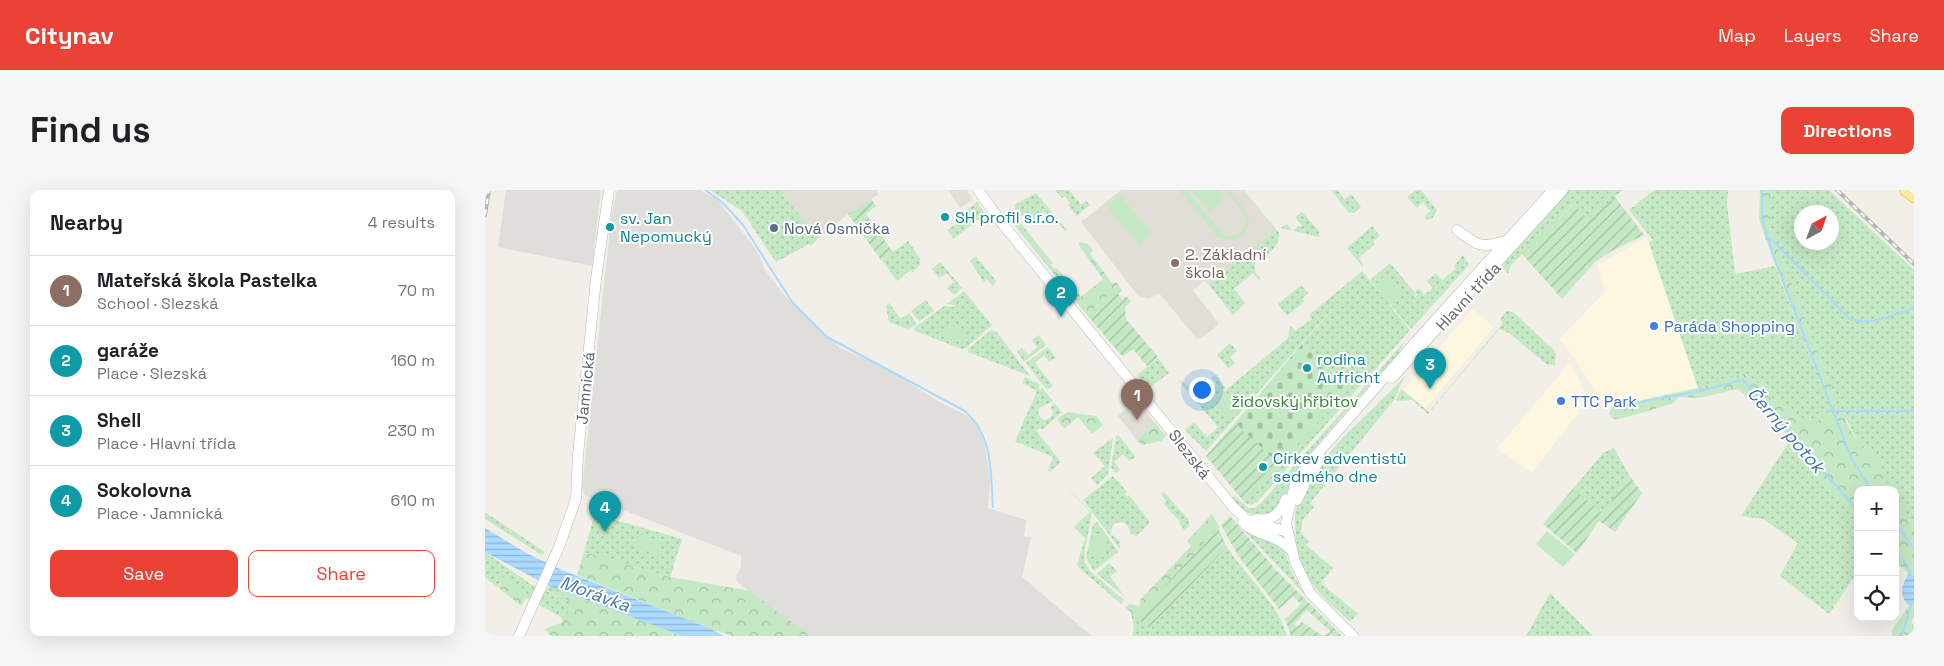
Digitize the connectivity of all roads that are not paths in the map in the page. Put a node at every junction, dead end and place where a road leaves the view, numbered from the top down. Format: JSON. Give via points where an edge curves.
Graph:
{"nodes":[{"id":1,"x":609,"y":190,"type":"edge"},
{"id":2,"x":979,"y":190,"type":"edge"},
{"id":3,"x":1553,"y":190,"type":"edge"},
{"id":4,"x":1563,"y":190,"type":"edge"},
{"id":5,"x":1905,"y":190,"type":"edge"},
{"id":6,"x":1914,"y":197,"type":"edge"},
{"id":7,"x":1457,"y":230,"type":"dead end"},
{"id":8,"x":1506,"y":240,"type":"junction"},
{"id":9,"x":1295,"y":484,"type":"junction"},
{"id":10,"x":1233,"y":507,"type":"junction"},
{"id":11,"x":1288,"y":532,"type":"junction"},
{"id":12,"x":1278,"y":538,"type":"junction"},
{"id":13,"x":1293,"y":551,"type":"junction"},
{"id":14,"x":519,"y":636,"type":"edge"},
{"id":15,"x":1353,"y":636,"type":"edge"}],
"edges":[{"from":1,"to":14,"type":"main road","name":"Jamnická","via":[[577,455],[576,499]]},
{"from":2,"to":10,"type":"main road","name":"Slezská","via":[[1001,222]]},
{"from":3,"to":8,"type":"main road","name":"Hlavní třída"},
{"from":4,"to":11,"type":"main road","name":"Hlavní třída","via":[[1329,448],[1302,487]]},
{"from":5,"to":6,"type":"highway"},
{"from":7,"to":8,"type":"main road","via":[[1477,245],[1487,247]]},
{"from":8,"to":9,"type":"main road","name":"Hlavní třída","via":[[1305,468]]},
{"from":9,"to":10,"type":"main road","via":[[1281,510],[1267,520],[1249,518]]},
{"from":9,"to":11,"type":"main road","name":"Hlavní třída","via":[[1286,523]]},
{"from":10,"to":11,"type":"main road","via":[[1247,520]]},
{"from":10,"to":12,"type":"main road","via":[[1247,526]]},
{"from":11,"to":12,"type":"main road"},
{"from":11,"to":13,"type":"main road"},
{"from":12,"to":13,"type":"main road"},
{"from":13,"to":15,"type":"main road","via":[[1311,594]]}]}
